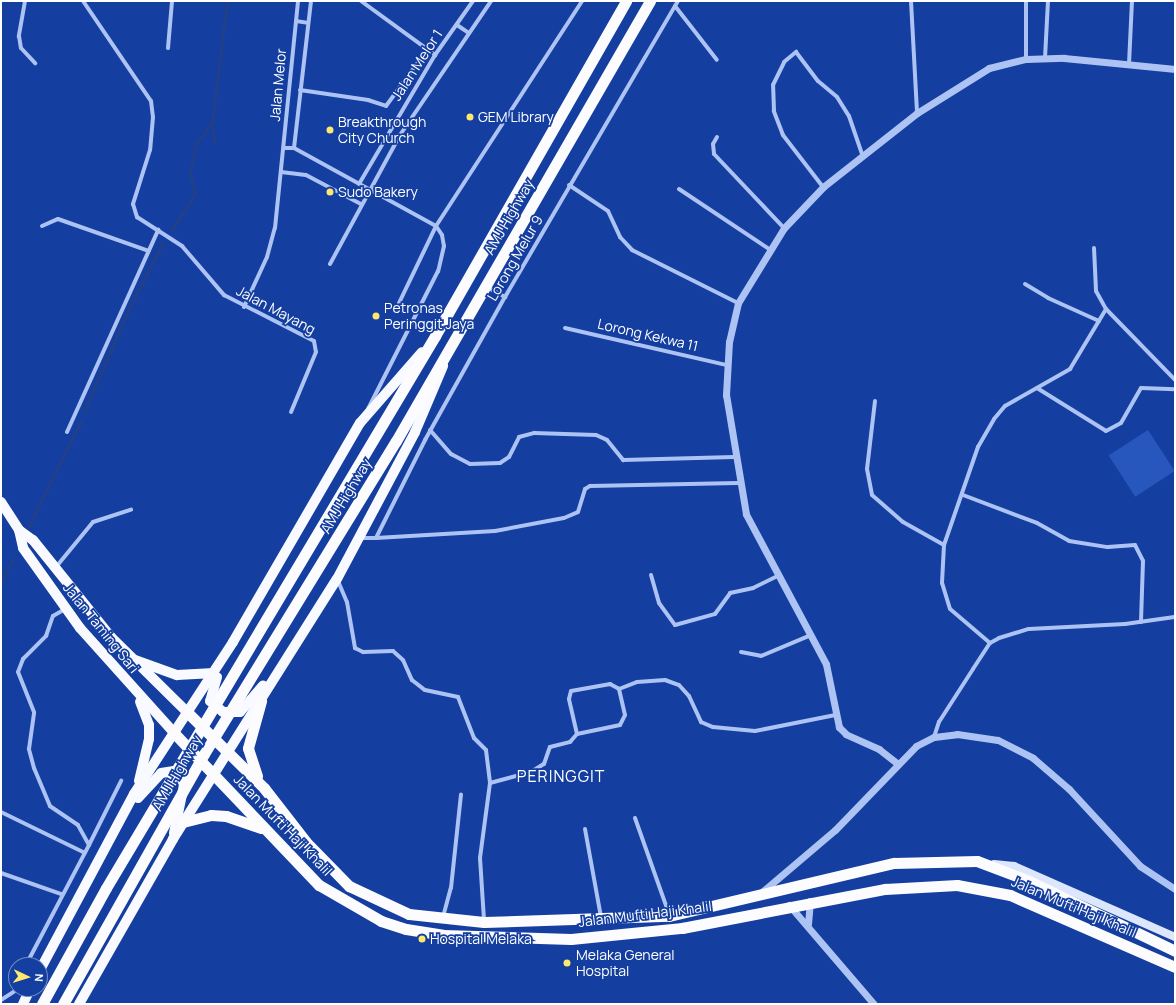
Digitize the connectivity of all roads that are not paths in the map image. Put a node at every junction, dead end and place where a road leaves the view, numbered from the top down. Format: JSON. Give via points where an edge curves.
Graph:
{"nodes":[{"id":1,"x":25,"y":1,"type":"edge"},
{"id":2,"x":83,"y":1,"type":"edge"},
{"id":3,"x":172,"y":1,"type":"edge"},
{"id":4,"x":298,"y":1,"type":"edge"},
{"id":5,"x":311,"y":1,"type":"edge"},
{"id":6,"x":361,"y":1,"type":"edge"},
{"id":7,"x":473,"y":1,"type":"edge"},
{"id":8,"x":491,"y":1,"type":"edge"},
{"id":9,"x":582,"y":1,"type":"edge"},
{"id":10,"x":626,"y":1,"type":"edge"},
{"id":11,"x":650,"y":1,"type":"edge"},
{"id":12,"x":678,"y":1,"type":"edge"},
{"id":13,"x":911,"y":1,"type":"edge"},
{"id":14,"x":1026,"y":1,"type":"edge"},
{"id":15,"x":1048,"y":1,"type":"edge"},
{"id":16,"x":1132,"y":1,"type":"edge"},
{"id":17,"x":675,"y":6,"type":"junction"},
{"id":18,"x":296,"y":21,"type":"junction"},
{"id":19,"x":308,"y":23,"type":"junction"},
{"id":20,"x":457,"y":25,"type":"junction"},
{"id":21,"x":469,"y":33,"type":"junction"},
{"id":22,"x":168,"y":48,"type":"dead end"},
{"id":23,"x":427,"y":50,"type":"junction"},
{"id":24,"x":435,"y":55,"type":"junction"},
{"id":25,"x":1045,"y":58,"type":"junction"},
{"id":26,"x":1026,"y":59,"type":"junction"},
{"id":27,"x":716,"y":60,"type":"dead end"},
{"id":28,"x":35,"y":63,"type":"dead end"},
{"id":29,"x":1129,"y":64,"type":"junction"},
{"id":30,"x":1175,"y":69,"type":"edge"},
{"id":31,"x":300,"y":90,"type":"junction"},
{"id":32,"x":917,"y":113,"type":"junction"},
{"id":33,"x":717,"y":137,"type":"dead end"},
{"id":34,"x":284,"y":148,"type":"junction"},
{"id":35,"x":294,"y":148,"type":"junction"},
{"id":36,"x":862,"y":154,"type":"junction"},
{"id":37,"x":281,"y":172,"type":"junction"},
{"id":38,"x":359,"y":184,"type":"junction"},
{"id":39,"x":569,"y":185,"type":"junction"},
{"id":40,"x":823,"y":186,"type":"junction"},
{"id":41,"x":679,"y":189,"type":"dead end"},
{"id":42,"x":369,"y":190,"type":"junction"},
{"id":43,"x":361,"y":204,"type":"junction"},
{"id":44,"x":42,"y":226,"type":"dead end"},
{"id":45,"x":436,"y":226,"type":"junction"},
{"id":46,"x":784,"y":228,"type":"junction"},
{"id":47,"x":158,"y":230,"type":"junction"},
{"id":48,"x":1094,"y":248,"type":"dead end"},
{"id":49,"x":769,"y":249,"type":"junction"},
{"id":50,"x":149,"y":251,"type":"junction"},
{"id":51,"x":330,"y":264,"type":"dead end"},
{"id":52,"x":1025,"y":284,"type":"dead end"},
{"id":53,"x":487,"y":287,"type":"junction"},
{"id":54,"x":505,"y":297,"type":"junction"},
{"id":55,"x":399,"y":303,"type":"dead end"},
{"id":56,"x":738,"y":303,"type":"junction"},
{"id":57,"x":244,"y":307,"type":"junction"},
{"id":58,"x":1106,"y":309,"type":"junction"},
{"id":59,"x":1099,"y":321,"type":"junction"},
{"id":60,"x":565,"y":328,"type":"dead end"},
{"id":61,"x":435,"y":336,"type":"junction"},
{"id":62,"x":446,"y":356,"type":"junction"},
{"id":63,"x":726,"y":365,"type":"junction"},
{"id":64,"x":1175,"y":380,"type":"edge"},
{"id":65,"x":1037,"y":388,"type":"junction"},
{"id":66,"x":1175,"y":389,"type":"edge"},
{"id":67,"x":875,"y":401,"type":"dead end"},
{"id":68,"x":291,"y":412,"type":"dead end"},
{"id":69,"x":360,"y":423,"type":"junction"},
{"id":70,"x":430,"y":430,"type":"junction"},
{"id":71,"x":67,"y":432,"type":"dead end"},
{"id":72,"x":415,"y":432,"type":"junction"},
{"id":73,"x":425,"y":440,"type":"junction"},
{"id":74,"x":734,"y":457,"type":"junction"},
{"id":75,"x":738,"y":483,"type":"junction"},
{"id":76,"x":963,"y":495,"type":"junction"},
{"id":77,"x":1,"y":502,"type":"edge"},
{"id":78,"x":131,"y":510,"type":"dead end"},
{"id":79,"x":19,"y":530,"type":"junction"},
{"id":80,"x":360,"y":538,"type":"junction"},
{"id":81,"x":376,"y":538,"type":"junction"},
{"id":82,"x":944,"y":545,"type":"junction"},
{"id":83,"x":54,"y":569,"type":"junction"},
{"id":84,"x":652,"y":575,"type":"dead end"},
{"id":85,"x":776,"y":576,"type":"junction"},
{"id":86,"x":337,"y":579,"type":"junction"},
{"id":87,"x":66,"y":609,"type":"junction"},
{"id":88,"x":1175,"y":617,"type":"edge"},
{"id":89,"x":1141,"y":622,"type":"junction"},
{"id":90,"x":811,"y":635,"type":"junction"},
{"id":91,"x":233,"y":642,"type":"junction"},
{"id":92,"x":990,"y":643,"type":"junction"},
{"id":93,"x":292,"y":650,"type":"junction"},
{"id":94,"x":741,"y":652,"type":"dead end"},
{"id":95,"x":130,"y":658,"type":"junction"},
{"id":96,"x":214,"y":672,"type":"junction"},
{"id":97,"x":619,"y":689,"type":"junction"},
{"id":98,"x":137,"y":695,"type":"junction"},
{"id":99,"x":261,"y":700,"type":"junction"},
{"id":100,"x":188,"y":714,"type":"junction"},
{"id":101,"x":835,"y":715,"type":"junction"},
{"id":102,"x":175,"y":734,"type":"junction"},
{"id":103,"x":577,"y":734,"type":"junction"},
{"id":104,"x":934,"y":737,"type":"junction"},
{"id":105,"x":229,"y":752,"type":"junction"},
{"id":106,"x":898,"y":764,"type":"junction"},
{"id":107,"x":214,"y":775,"type":"junction"},
{"id":108,"x":121,"y":781,"type":"dead end"},
{"id":109,"x":490,"y":783,"type":"junction"},
{"id":110,"x":264,"y":788,"type":"junction"},
{"id":111,"x":134,"y":794,"type":"junction"},
{"id":112,"x":461,"y":795,"type":"dead end"},
{"id":113,"x":125,"y":811,"type":"junction"},
{"id":114,"x":1,"y":812,"type":"edge"},
{"id":115,"x":635,"y":818,"type":"dead end"},
{"id":116,"x":183,"y":822,"type":"junction"},
{"id":117,"x":263,"y":829,"type":"junction"},
{"id":118,"x":585,"y":829,"type":"dead end"},
{"id":119,"x":173,"y":839,"type":"junction"},
{"id":120,"x":89,"y":845,"type":"junction"},
{"id":121,"x":85,"y":853,"type":"junction"},
{"id":122,"x":977,"y":861,"type":"junction"},
{"id":123,"x":1,"y":873,"type":"edge"},
{"id":124,"x":1175,"y":890,"type":"edge"},
{"id":125,"x":763,"y":891,"type":"junction"},
{"id":126,"x":61,"y":894,"type":"junction"},
{"id":127,"x":810,"y":900,"type":"junction"},
{"id":128,"x":789,"y":905,"type":"junction"},
{"id":129,"x":669,"y":916,"type":"junction"},
{"id":130,"x":601,"y":919,"type":"junction"},
{"id":131,"x":443,"y":920,"type":"junction"},
{"id":132,"x":484,"y":922,"type":"junction"},
{"id":133,"x":808,"y":924,"type":"junction"},
{"id":134,"x":1175,"y":937,"type":"edge"},
{"id":135,"x":1175,"y":951,"type":"edge"},
{"id":136,"x":30,"y":957,"type":"edge"},
{"id":137,"x":47,"y":957,"type":"edge"},
{"id":138,"x":1175,"y":967,"type":"edge"},
{"id":139,"x":42,"y":1004,"type":"edge"},
{"id":140,"x":62,"y":1004,"type":"edge"},
{"id":141,"x":79,"y":1004,"type":"edge"},
{"id":142,"x":874,"y":1004,"type":"edge"}],
"edges":[{"from":1,"to":28,"type":"street","via":[[19,36],[21,48]]},
{"from":2,"to":47,"type":"street","name":"Jalan Mayang","via":[[151,101],[153,117],[150,150],[133,204],[137,217]]},
{"from":3,"to":22,"type":"street"},
{"from":4,"to":18,"type":"street","name":"Jalan Melor"},
{"from":5,"to":19,"type":"street","name":"Jalan Melor"},
{"from":6,"to":23,"type":"street"},
{"from":7,"to":20,"type":"street","name":"Jalan Melor 1"},
{"from":8,"to":21,"type":"street"},
{"from":9,"to":45,"type":"street"},
{"from":10,"to":61,"type":"highway","name":"AMJ Highway"},
{"from":11,"to":53,"type":"highway","name":"AMJ Highway"},
{"from":12,"to":17,"type":"street","name":"Lorong Melur 9"},
{"from":13,"to":32,"type":"street"},
{"from":14,"to":26,"type":"street"},
{"from":15,"to":25,"type":"street"},
{"from":16,"to":29,"type":"street"},
{"from":17,"to":27,"type":"street"},
{"from":17,"to":39,"type":"street","name":"Lorong Melur 9"},
{"from":18,"to":19,"type":"street"},
{"from":18,"to":34,"type":"street","name":"Jalan Melor"},
{"from":19,"to":31,"type":"street","name":"Jalan Melor"},
{"from":20,"to":21,"type":"street"},
{"from":20,"to":24,"type":"street","name":"Jalan Melor 1"},
{"from":21,"to":42,"type":"street","via":[[400,135]]},
{"from":23,"to":24,"type":"street"},
{"from":23,"to":31,"type":"street","via":[[386,106],[362,99]]},
{"from":24,"to":38,"type":"street","name":"Jalan Melor 1"},
{"from":25,"to":26,"type":"street"},
{"from":25,"to":29,"type":"street"},
{"from":26,"to":32,"type":"street","via":[[989,68]]},
{"from":29,"to":30,"type":"street"},
{"from":31,"to":35,"type":"street","name":"Jalan Melor"},
{"from":32,"to":36,"type":"street"},
{"from":33,"to":46,"type":"street","via":[[713,144],[714,154]]},
{"from":34,"to":35,"type":"street"},
{"from":34,"to":37,"type":"street","name":"Jalan Melor"},
{"from":35,"to":38,"type":"street"},
{"from":36,"to":40,"type":"street"},
{"from":36,"to":40,"type":"street","via":[[849,116],[837,97],[818,81],[801,55],[796,52],[784,62],[780,78],[773,85],[771,97],[783,135]]},
{"from":37,"to":43,"type":"street","via":[[306,175]]},
{"from":37,"to":57,"type":"street","name":"Jalan Melor","via":[[272,242]]},
{"from":38,"to":42,"type":"street"},
{"from":39,"to":54,"type":"street","name":"Lorong Melur 9"},
{"from":39,"to":56,"type":"street","via":[[608,211],[620,237],[632,250]]},
{"from":40,"to":46,"type":"street"},
{"from":41,"to":49,"type":"street"},
{"from":42,"to":43,"type":"street"},
{"from":42,"to":45,"type":"street"},
{"from":43,"to":51,"type":"street"},
{"from":44,"to":50,"type":"street","via":[[58,219]]},
{"from":45,"to":55,"type":"street"},
{"from":45,"to":69,"type":"street","via":[[444,246],[438,271]]},
{"from":46,"to":49,"type":"street"},
{"from":47,"to":50,"type":"street"},
{"from":47,"to":57,"type":"street","name":"Jalan Mayang","via":[[182,246],[216,288]]},
{"from":48,"to":58,"type":"street","via":[[1096,291]]},
{"from":49,"to":56,"type":"street"},
{"from":50,"to":71,"type":"street"},
{"from":52,"to":59,"type":"street","via":[[1048,298]]},
{"from":53,"to":54,"type":"street"},
{"from":53,"to":62,"type":"highway","name":"AMJ Highway"},
{"from":54,"to":70,"type":"street","name":"Lorong Melur 9"},
{"from":56,"to":63,"type":"street"},
{"from":57,"to":68,"type":"street","name":"Jalan Mayang","via":[[314,341],[316,352]]},
{"from":58,"to":59,"type":"street"},
{"from":58,"to":64,"type":"street"},
{"from":59,"to":65,"type":"street","via":[[1070,369]]},
{"from":60,"to":63,"type":"street","name":"Lorong Kekwa 11"},
{"from":61,"to":69,"type":"main road"},
{"from":61,"to":139,"type":"highway","name":"AMJ Highway","via":[[106,888]]},
{"from":62,"to":72,"type":"main road"},
{"from":62,"to":140,"type":"highway","name":"AMJ Highway","via":[[204,754]]},
{"from":63,"to":74,"type":"street"},
{"from":65,"to":66,"type":"street","via":[[1106,431],[1121,423],[1141,388]]},
{"from":65,"to":76,"type":"street","via":[[1015,400],[994,418],[978,446]]},
{"from":67,"to":82,"type":"street","via":[[867,469],[872,495],[903,522]]},
{"from":69,"to":91,"type":"main road"},
{"from":70,"to":73,"type":"street","name":"Lorong Melur 9"},
{"from":70,"to":74,"type":"street","via":[[451,454],[470,464],[505,461],[519,437],[534,433],[596,435],[607,440],[623,460]]},
{"from":72,"to":73,"type":"street"},
{"from":72,"to":80,"type":"main road"},
{"from":73,"to":81,"type":"street","name":"Lorong Melur 9"},
{"from":74,"to":75,"type":"street"},
{"from":75,"to":81,"type":"street","via":[[590,486],[584,489],[578,512],[564,518],[495,531]]},
{"from":75,"to":85,"type":"street","via":[[746,514]]},
{"from":76,"to":82,"type":"street"},
{"from":76,"to":89,"type":"street","via":[[1037,523],[1069,541],[1108,547],[1136,545],[1143,561]]},
{"from":77,"to":79,"type":"main road","name":"Jalan Taming Sari"},
{"from":78,"to":83,"type":"street","via":[[93,522]]},
{"from":79,"to":83,"type":"main road","name":"Jalan Taming Sari","via":[[33,540]]},
{"from":79,"to":87,"type":"main road","name":"Jalan Taming Sari","via":[[23,548]]},
{"from":80,"to":81,"type":"street"},
{"from":80,"to":86,"type":"main road"},
{"from":82,"to":92,"type":"street","via":[[942,583],[950,609]]},
{"from":83,"to":95,"type":"main road","name":"Jalan Taming Sari"},
{"from":84,"to":85,"type":"street","via":[[659,603],[674,625],[715,614],[730,593],[753,588]]},
{"from":85,"to":90,"type":"street"},
{"from":86,"to":93,"type":"main road"},
{"from":86,"to":109,"type":"street","via":[[347,602],[355,648],[363,652],[393,651],[403,660],[412,680],[425,690],[458,697],[474,738],[486,750]]},
{"from":87,"to":98,"type":"main road","name":"Jalan Taming Sari"},
{"from":87,"to":120,"type":"street","via":[[53,616],[46,636],[23,659],[18,672],[34,712],[29,749],[34,768],[50,806],[78,824]]},
{"from":88,"to":89,"type":"street"},
{"from":89,"to":92,"type":"street","via":[[1029,629]]},
{"from":90,"to":94,"type":"street","via":[[761,656]]},
{"from":90,"to":101,"type":"street","via":[[829,672]]},
{"from":91,"to":93,"type":"main road","via":[[210,693],[215,708],[228,713],[240,712],[247,707]]},
{"from":91,"to":96,"type":"main road"},
{"from":92,"to":104,"type":"street","via":[[939,722]]},
{"from":93,"to":99,"type":"main road"},
{"from":95,"to":96,"type":"main road","via":[[177,675]]},
{"from":95,"to":100,"type":"main road","name":"Jalan Taming Sari"},
{"from":96,"to":100,"type":"main road"},
{"from":97,"to":101,"type":"street","via":[[648,681],[672,682],[689,696],[702,722],[720,728],[755,731]]},
{"from":97,"to":103,"type":"street","via":[[624,721]]},
{"from":97,"to":103,"type":"street","via":[[605,684],[571,691],[569,699]]},
{"from":98,"to":102,"type":"main road","name":"Jalan Taming Sari"},
{"from":98,"to":111,"type":"main road","via":[[149,725],[149,739]]},
{"from":99,"to":105,"type":"main road"},
{"from":99,"to":110,"type":"highway","via":[[248,748],[252,766]]},
{"from":100,"to":102,"type":"main road"},
{"from":100,"to":105,"type":"highway","name":"Jalan Mufti Haji Khalil"},
{"from":101,"to":106,"type":"street","via":[[846,734],[879,749]]},
{"from":102,"to":107,"type":"highway","name":"Jalan Mufti Haji Khalil"},
{"from":102,"to":111,"type":"main road"},
{"from":103,"to":109,"type":"street","via":[[570,742],[550,747],[544,764],[531,772]]},
{"from":104,"to":106,"type":"street","via":[[916,746]]},
{"from":104,"to":124,"type":"street","via":[[957,734],[984,736],[1023,752],[1069,789],[1140,866]]},
{"from":105,"to":107,"type":"main road"},
{"from":105,"to":110,"type":"highway","name":"Jalan Mufti Haji Khalil"},
{"from":106,"to":125,"type":"street","via":[[835,830]]},
{"from":107,"to":116,"type":"main road"},
{"from":107,"to":117,"type":"highway","name":"Jalan Mufti Haji Khalil"},
{"from":108,"to":120,"type":"street"},
{"from":109,"to":132,"type":"street","via":[[480,835]]},
{"from":110,"to":131,"type":"highway","name":"Jalan Mufti Haji Khalil","via":[[306,842],[349,886],[409,914]]},
{"from":111,"to":113,"type":"main road"},
{"from":112,"to":131,"type":"street","via":[[451,888]]},
{"from":113,"to":119,"type":"main road","via":[[161,773],[179,770],[184,785]]},
{"from":113,"to":137,"type":"main road"},
{"from":114,"to":121,"type":"street"},
{"from":115,"to":129,"type":"street"},
{"from":116,"to":117,"type":"highway","via":[[211,815],[226,816]]},
{"from":116,"to":119,"type":"main road"},
{"from":117,"to":128,"type":"highway","name":"Jalan Mufti Haji Khalil","via":[[319,885],[381,921],[424,932],[572,939],[682,928]]},
{"from":118,"to":130,"type":"street"},
{"from":119,"to":141,"type":"main road"},
{"from":120,"to":121,"type":"street"},
{"from":121,"to":126,"type":"street"},
{"from":122,"to":125,"type":"highway","name":"Jalan Mufti Haji Khalil","via":[[894,863]]},
{"from":122,"to":134,"type":"main road","name":"Jalan Mufti Haji Khalil","via":[[1014,866]]},
{"from":122,"to":135,"type":"highway","via":[[1027,880]]},
{"from":123,"to":126,"type":"street"},
{"from":125,"to":129,"type":"highway","name":"Jalan Mufti Haji Khalil"},
{"from":126,"to":136,"type":"street"},
{"from":127,"to":128,"type":"highway","name":"Jalan Mufti Haji Khalil"},
{"from":127,"to":133,"type":"street"},
{"from":127,"to":138,"type":"highway","name":"Jalan Mufti Haji Khalil","via":[[907,886],[983,888],[1010,895]]},
{"from":128,"to":133,"type":"street"},
{"from":129,"to":130,"type":"highway","name":"Jalan Mufti Haji Khalil"},
{"from":130,"to":132,"type":"highway","name":"Jalan Mufti Haji Khalil"},
{"from":131,"to":132,"type":"highway","name":"Jalan Mufti Haji Khalil"},
{"from":133,"to":142,"type":"street"}]}
